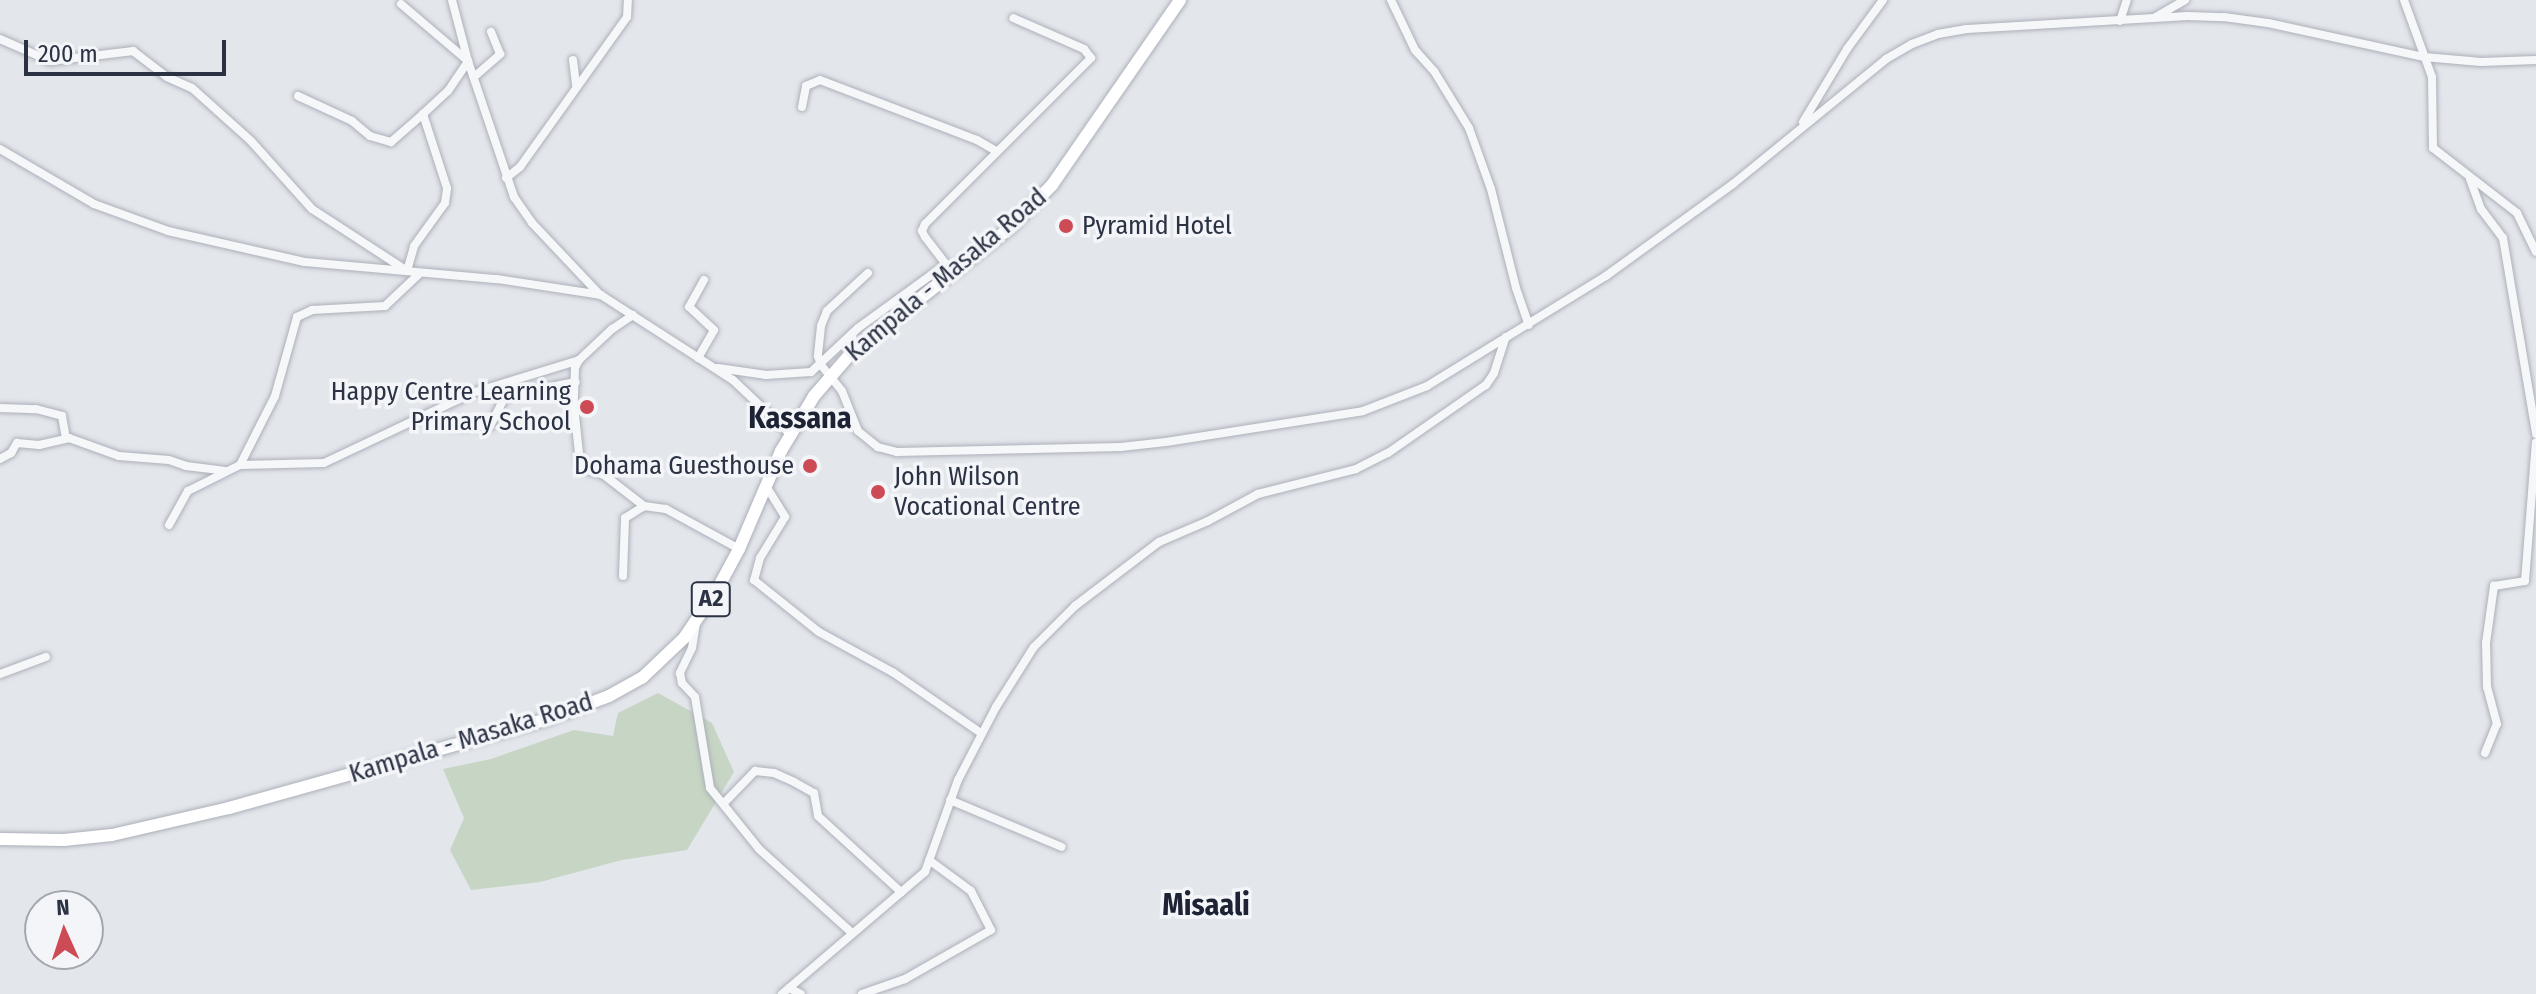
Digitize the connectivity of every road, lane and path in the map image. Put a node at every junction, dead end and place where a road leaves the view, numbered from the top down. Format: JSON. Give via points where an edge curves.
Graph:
{"nodes":[{"id":1,"x":452,"y":0,"type":"edge"},
{"id":2,"x":628,"y":0,"type":"edge"},
{"id":3,"x":1180,"y":0,"type":"edge"},
{"id":4,"x":1391,"y":0,"type":"edge"},
{"id":5,"x":1883,"y":0,"type":"edge"},
{"id":6,"x":2127,"y":0,"type":"edge"},
{"id":7,"x":2185,"y":0,"type":"edge"},
{"id":8,"x":2404,"y":0,"type":"edge"},
{"id":9,"x":401,"y":4,"type":"dead end"},
{"id":10,"x":1013,"y":18,"type":"dead end"},
{"id":11,"x":2154,"y":18,"type":"junction"},
{"id":12,"x":2120,"y":21,"type":"junction"},
{"id":13,"x":491,"y":32,"type":"dead end"},
{"id":14,"x":0,"y":39,"type":"edge"},
{"id":15,"x":2424,"y":57,"type":"junction"},
{"id":16,"x":573,"y":60,"type":"dead end"},
{"id":17,"x":2536,"y":60,"type":"edge"},
{"id":18,"x":468,"y":61,"type":"junction"},
{"id":19,"x":474,"y":77,"type":"junction"},
{"id":20,"x":576,"y":86,"type":"junction"},
{"id":21,"x":298,"y":96,"type":"dead end"},
{"id":22,"x":802,"y":107,"type":"dead end"},
{"id":23,"x":423,"y":114,"type":"junction"},
{"id":24,"x":1800,"y":126,"type":"junction"},
{"id":25,"x":0,"y":149,"type":"edge"},
{"id":26,"x":996,"y":151,"type":"junction"},
{"id":27,"x":506,"y":178,"type":"junction"},
{"id":28,"x":2470,"y":179,"type":"junction"},
{"id":29,"x":2536,"y":252,"type":"edge"},
{"id":30,"x":949,"y":268,"type":"junction"},
{"id":31,"x":407,"y":271,"type":"junction"},
{"id":32,"x":868,"y":273,"type":"dead end"},
{"id":33,"x":419,"y":274,"type":"junction"},
{"id":34,"x":704,"y":280,"type":"dead end"},
{"id":35,"x":601,"y":295,"type":"junction"},
{"id":36,"x":633,"y":315,"type":"junction"},
{"id":37,"x":1529,"y":325,"type":"junction"},
{"id":38,"x":1506,"y":337,"type":"junction"},
{"id":39,"x":698,"y":358,"type":"junction"},
{"id":40,"x":579,"y":360,"type":"junction"},
{"id":41,"x":821,"y":365,"type":"junction"},
{"id":42,"x":713,"y":367,"type":"junction"},
{"id":43,"x":830,"y":376,"type":"junction"},
{"id":44,"x":576,"y":382,"type":"junction"},
{"id":45,"x":0,"y":408,"type":"edge"},
{"id":46,"x":452,"y":426,"type":"dead end"},
{"id":47,"x":790,"y":434,"type":"junction"},
{"id":48,"x":2536,"y":434,"type":"edge"},
{"id":49,"x":66,"y":438,"type":"junction"},
{"id":50,"x":2536,"y":442,"type":"edge"},
{"id":51,"x":0,"y":459,"type":"edge"},
{"id":52,"x":240,"y":465,"type":"junction"},
{"id":53,"x":225,"y":471,"type":"junction"},
{"id":54,"x":765,"y":485,"type":"junction"},
{"id":55,"x":644,"y":506,"type":"junction"},
{"id":56,"x":169,"y":525,"type":"dead end"},
{"id":57,"x":739,"y":549,"type":"junction"},
{"id":58,"x":623,"y":576,"type":"dead end"},
{"id":59,"x":697,"y":622,"type":"junction"},
{"id":60,"x":46,"y":657,"type":"dead end"},
{"id":61,"x":0,"y":674,"type":"edge"},
{"id":62,"x":981,"y":733,"type":"junction"},
{"id":63,"x":2485,"y":753,"type":"dead end"},
{"id":64,"x":950,"y":800,"type":"junction"},
{"id":65,"x":724,"y":803,"type":"junction"},
{"id":66,"x":0,"y":839,"type":"edge"},
{"id":67,"x":1062,"y":847,"type":"dead end"},
{"id":68,"x":929,"y":860,"type":"junction"},
{"id":69,"x":901,"y":892,"type":"junction"},
{"id":70,"x":852,"y":933,"type":"junction"},
{"id":71,"x":786,"y":991,"type":"edge"},
{"id":72,"x":801,"y":994,"type":"edge"},
{"id":73,"x":862,"y":994,"type":"edge"}],
"edges":[{"from":1,"to":18,"type":"street"},
{"from":2,"to":20,"type":"street","via":[[627,17]]},
{"from":3,"to":30,"type":"main road","name":"Kampala - Masaka Road","number":"A2","via":[[1052,185],[1011,227]]},
{"from":4,"to":37,"type":"street","via":[[1415,50],[1469,128]]},
{"from":5,"to":24,"type":"street"},
{"from":6,"to":12,"type":"street"},
{"from":7,"to":11,"type":"street"},
{"from":8,"to":15,"type":"street"},
{"from":9,"to":18,"type":"street"},
{"from":10,"to":26,"type":"street","via":[[1084,49],[1091,58]]},
{"from":11,"to":12,"type":"street"},
{"from":11,"to":15,"type":"street","via":[[2245,19]]},
{"from":12,"to":24,"type":"street","via":[[1938,34],[1886,59]]},
{"from":13,"to":19,"type":"street","via":[[500,54]]},
{"from":14,"to":31,"type":"street","via":[[50,61],[133,51],[192,88],[251,141],[312,209]]},
{"from":15,"to":17,"type":"street"},
{"from":15,"to":28,"type":"street","via":[[2434,88],[2431,142]]},
{"from":16,"to":20,"type":"street"},
{"from":18,"to":19,"type":"street"},
{"from":18,"to":23,"type":"street","via":[[448,91]]},
{"from":19,"to":27,"type":"street"},
{"from":20,"to":27,"type":"street","via":[[520,167]]},
{"from":21,"to":23,"type":"street","via":[[391,142]]},
{"from":22,"to":26,"type":"street","via":[[806,86],[820,80]]},
{"from":23,"to":31,"type":"street","via":[[447,188],[445,203],[414,246]]},
{"from":24,"to":37,"type":"street","via":[[1667,233]]},
{"from":25,"to":31,"type":"street","via":[[94,204],[143,223],[305,262]]},
{"from":26,"to":30,"type":"street","via":[[923,228]]},
{"from":27,"to":35,"type":"street","via":[[532,223]]},
{"from":28,"to":29,"type":"street","via":[[2517,213]]},
{"from":28,"to":48,"type":"street","via":[[2481,209],[2503,238]]},
{"from":30,"to":41,"type":"street","via":[[858,328]]},
{"from":30,"to":43,"type":"main road","name":"Kampala - Masaka Road","number":"A2"},
{"from":31,"to":33,"type":"street"},
{"from":32,"to":41,"type":"street","via":[[827,311],[818,341]]},
{"from":33,"to":35,"type":"street"},
{"from":33,"to":52,"type":"street","via":[[385,306],[312,310],[297,317],[275,396]]},
{"from":34,"to":39,"type":"street","via":[[689,307],[714,330]]},
{"from":35,"to":36,"type":"street"},
{"from":36,"to":39,"type":"street"},
{"from":36,"to":40,"type":"street"},
{"from":37,"to":38,"type":"street"},
{"from":38,"to":43,"type":"street","via":[[1427,386],[1363,411],[1121,447],[889,452],[858,431]]},
{"from":38,"to":62,"type":"street","via":[[1486,385],[1375,461],[1258,494],[1159,542],[1121,569],[1034,647]]},
{"from":39,"to":42,"type":"street"},
{"from":40,"to":44,"type":"street"},
{"from":40,"to":52,"type":"street","via":[[472,393],[324,463]]},
{"from":41,"to":42,"type":"street","via":[[811,372],[780,375]]},
{"from":41,"to":43,"type":"street"},
{"from":42,"to":47,"type":"street"},
{"from":43,"to":47,"type":"main road","name":"Kampala - Masaka Road","number":"A2"},
{"from":44,"to":46,"type":"street","via":[[505,396],[490,426]]},
{"from":44,"to":55,"type":"street","via":[[580,463]]},
{"from":45,"to":49,"type":"street","via":[[62,416]]},
{"from":47,"to":54,"type":"main road","name":"Kampala - Masaka Road","number":"A2"},
{"from":49,"to":51,"type":"street","via":[[39,445],[17,443]]},
{"from":49,"to":53,"type":"street","via":[[119,456]]},
{"from":50,"to":63,"type":"street","via":[[2525,581],[2494,586],[2486,643],[2487,687],[2497,724]]},
{"from":52,"to":53,"type":"street"},
{"from":53,"to":56,"type":"street","via":[[188,491]]},
{"from":54,"to":57,"type":"main road","name":"Kampala - Masaka Road","number":"A2"},
{"from":54,"to":62,"type":"street","via":[[785,517],[760,558],[754,580],[819,632],[894,673]]},
{"from":55,"to":57,"type":"street","via":[[666,509]]},
{"from":55,"to":58,"type":"street","via":[[625,518]]},
{"from":57,"to":59,"type":"main road","name":"Kampala - Masaka Road","number":"A2"},
{"from":59,"to":65,"type":"street","via":[[680,673],[695,697],[708,782]]},
{"from":59,"to":66,"type":"main road","name":"Kampala - Masaka Road","number":"A2","via":[[656,666],[627,687],[548,719],[133,832],[64,840]]},
{"from":60,"to":61,"type":"street"},
{"from":62,"to":64,"type":"street"},
{"from":64,"to":67,"type":"street"},
{"from":64,"to":68,"type":"street"},
{"from":65,"to":69,"type":"street","via":[[755,771],[794,782],[814,793],[818,816]]},
{"from":65,"to":70,"type":"street","via":[[759,849]]},
{"from":68,"to":69,"type":"street","via":[[921,876]]},
{"from":68,"to":73,"type":"street","via":[[971,891],[991,930],[905,979]]},
{"from":69,"to":70,"type":"street"},
{"from":70,"to":71,"type":"street"},
{"from":71,"to":72,"type":"street"}]}
